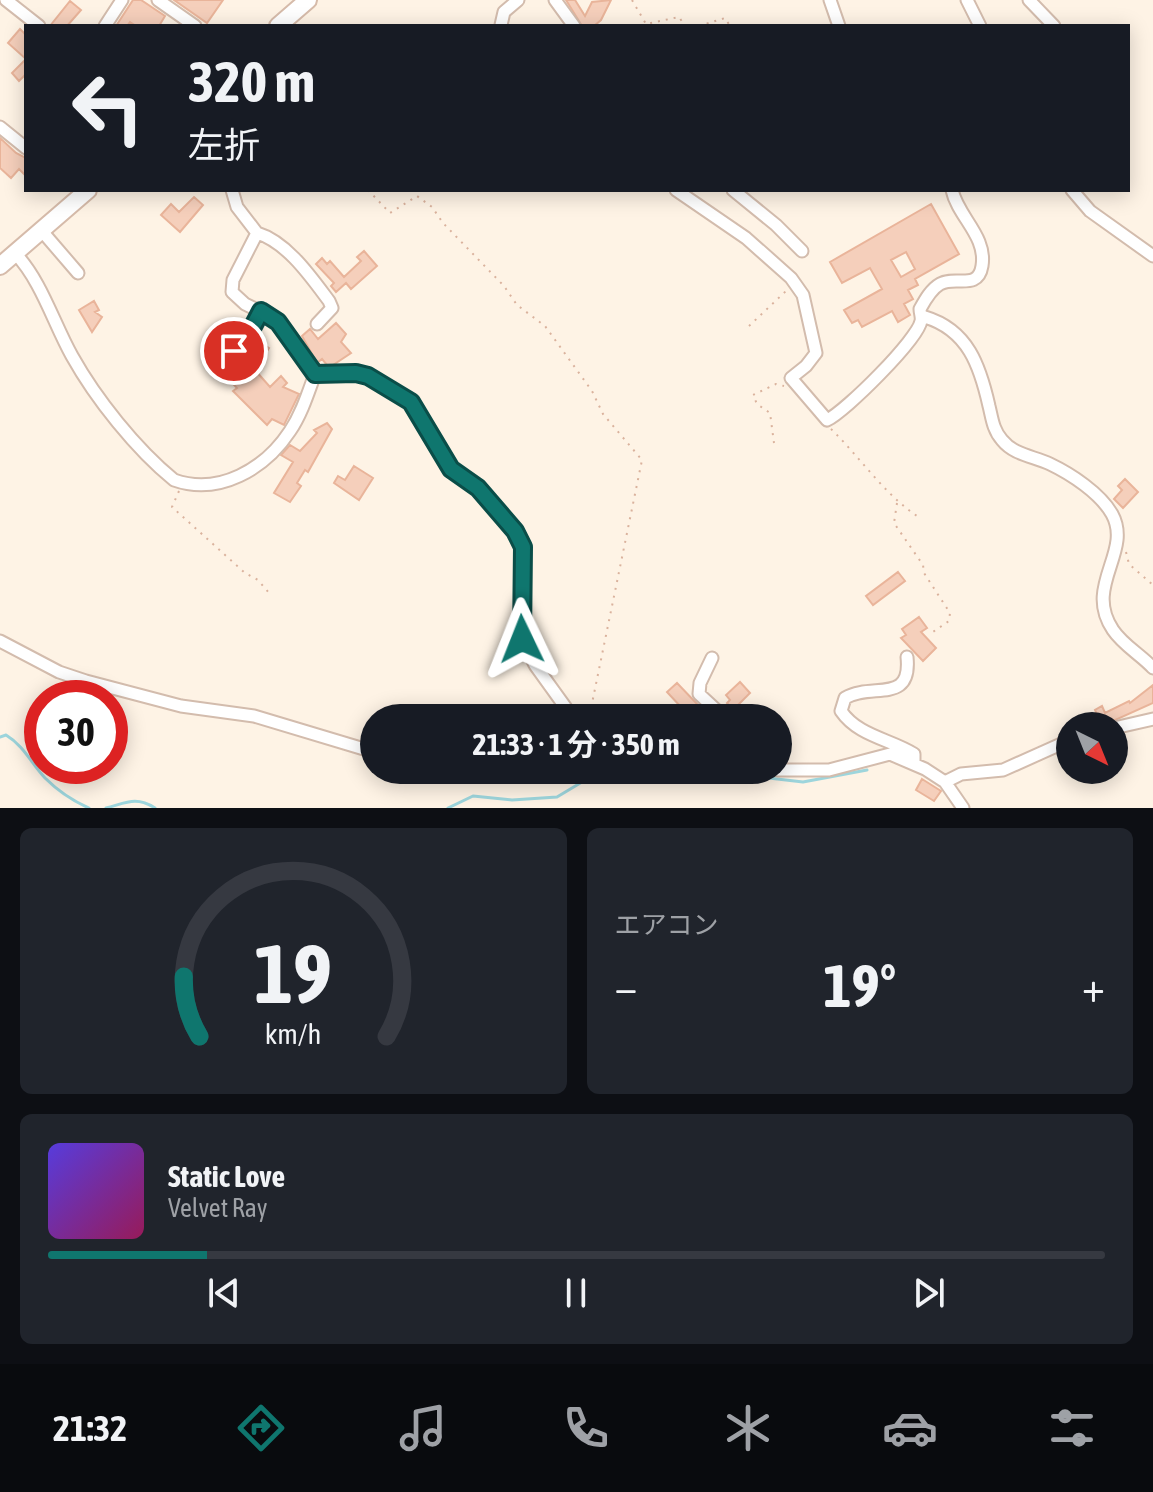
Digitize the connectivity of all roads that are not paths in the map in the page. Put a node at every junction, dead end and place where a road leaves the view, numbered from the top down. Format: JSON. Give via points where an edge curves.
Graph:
{"nodes":[{"id":1,"x":122,"y":0,"type":"edge"},
{"id":2,"x":158,"y":0,"type":"edge"},
{"id":3,"x":308,"y":0,"type":"edge"},
{"id":4,"x":518,"y":0,"type":"edge"},
{"id":5,"x":555,"y":0,"type":"edge"},
{"id":6,"x":830,"y":0,"type":"edge"},
{"id":7,"x":967,"y":0,"type":"edge"},
{"id":8,"x":1029,"y":0,"type":"edge"},
{"id":9,"x":6,"y":1,"type":"edge"},
{"id":10,"x":36,"y":24,"type":"edge"},
{"id":11,"x":106,"y":24,"type":"edge"},
{"id":12,"x":192,"y":24,"type":"edge"},
{"id":13,"x":280,"y":24,"type":"edge"},
{"id":14,"x":501,"y":24,"type":"edge"},
{"id":15,"x":573,"y":24,"type":"edge"},
{"id":16,"x":838,"y":24,"type":"edge"},
{"id":17,"x":979,"y":24,"type":"edge"},
{"id":18,"x":1052,"y":24,"type":"edge"},
{"id":19,"x":0,"y":127,"type":"edge"},
{"id":20,"x":24,"y":146,"type":"edge"},
{"id":21,"x":82,"y":192,"type":"edge"},
{"id":22,"x":233,"y":192,"type":"edge"},
{"id":23,"x":679,"y":192,"type":"edge"},
{"id":24,"x":735,"y":192,"type":"edge"},
{"id":25,"x":952,"y":192,"type":"edge"},
{"id":26,"x":1074,"y":192,"type":"edge"},
{"id":27,"x":41,"y":230,"type":"junction"},
{"id":28,"x":257,"y":233,"type":"junction"},
{"id":29,"x":802,"y":251,"type":"dead end"},
{"id":30,"x":15,"y":253,"type":"junction"},
{"id":31,"x":1153,"y":256,"type":"edge"},
{"id":32,"x":0,"y":266,"type":"edge"},
{"id":33,"x":78,"y":273,"type":"dead end"},
{"id":34,"x":261,"y":311,"type":"junction"},
{"id":35,"x":922,"y":319,"type":"junction"},
{"id":36,"x":317,"y":324,"type":"dead end"},
{"id":37,"x":234,"y":351,"type":"dead end"},
{"id":38,"x":315,"y":374,"type":"junction"},
{"id":39,"x":0,"y":641,"type":"edge"},
{"id":40,"x":907,"y":657,"type":"dead end"},
{"id":41,"x":712,"y":658,"type":"dead end"},
{"id":42,"x":1153,"y":668,"type":"edge"},
{"id":43,"x":563,"y":704,"type":"edge"},
{"id":44,"x":710,"y":704,"type":"edge"},
{"id":45,"x":1153,"y":719,"type":"edge"},
{"id":46,"x":1128,"y":725,"type":"edge"},
{"id":47,"x":1056,"y":746,"type":"edge"},
{"id":48,"x":360,"y":748,"type":"edge"},
{"id":49,"x":914,"y":763,"type":"junction"},
{"id":50,"x":792,"y":770,"type":"edge"},
{"id":51,"x":945,"y":782,"type":"junction"},
{"id":52,"x":963,"y":808,"type":"edge"}],
"edges":[{"from":1,"to":11,"type":"street"},
{"from":2,"to":12,"type":"street"},
{"from":3,"to":13,"type":"main road"},
{"from":4,"to":14,"type":"street","via":[[504,12]]},
{"from":5,"to":15,"type":"street"},
{"from":6,"to":16,"type":"street"},
{"from":7,"to":17,"type":"street"},
{"from":8,"to":18,"type":"street"},
{"from":9,"to":10,"type":"street"},
{"from":19,"to":20,"type":"street"},
{"from":21,"to":27,"type":"main road"},
{"from":22,"to":28,"type":"street"},
{"from":23,"to":35,"type":"street","via":[[746,238],[795,282],[816,353],[791,378],[827,420],[857,399],[913,337]]},
{"from":24,"to":29,"type":"street"},
{"from":25,"to":35,"type":"street","via":[[978,240],[981,269],[973,281],[938,285],[920,309]]},
{"from":26,"to":31,"type":"street","via":[[1090,211]]},
{"from":27,"to":30,"type":"main road"},
{"from":27,"to":33,"type":"street"},
{"from":28,"to":34,"type":"street","via":[[231,287],[245,304]]},
{"from":28,"to":36,"type":"street","via":[[299,263],[329,301],[332,308]]},
{"from":30,"to":32,"type":"main road"},
{"from":30,"to":38,"type":"street","via":[[103,403],[163,471],[184,484],[214,486],[266,457],[290,432]]},
{"from":34,"to":37,"type":"street"},
{"from":34,"to":38,"type":"street","via":[[278,322]]},
{"from":35,"to":42,"type":"street","via":[[941,323],[969,347],[1002,441],[1062,470],[1109,510],[1118,537],[1103,585],[1104,609],[1112,630]]},
{"from":38,"to":43,"type":"street","via":[[368,376],[411,402],[451,469],[478,488],[515,531],[523,547],[522,639]]},
{"from":39,"to":48,"type":"street","via":[[86,681],[181,706],[254,716]]},
{"from":40,"to":49,"type":"street","via":[[904,682],[852,694],[841,711],[873,736],[914,754]]},
{"from":41,"to":44,"type":"street","via":[[699,694]]},
{"from":45,"to":46,"type":"street"},
{"from":47,"to":51,"type":"street","via":[[1003,770],[961,774]]},
{"from":49,"to":50,"type":"street","via":[[890,754],[829,770]]},
{"from":49,"to":51,"type":"street"},
{"from":51,"to":52,"type":"street"}]}
